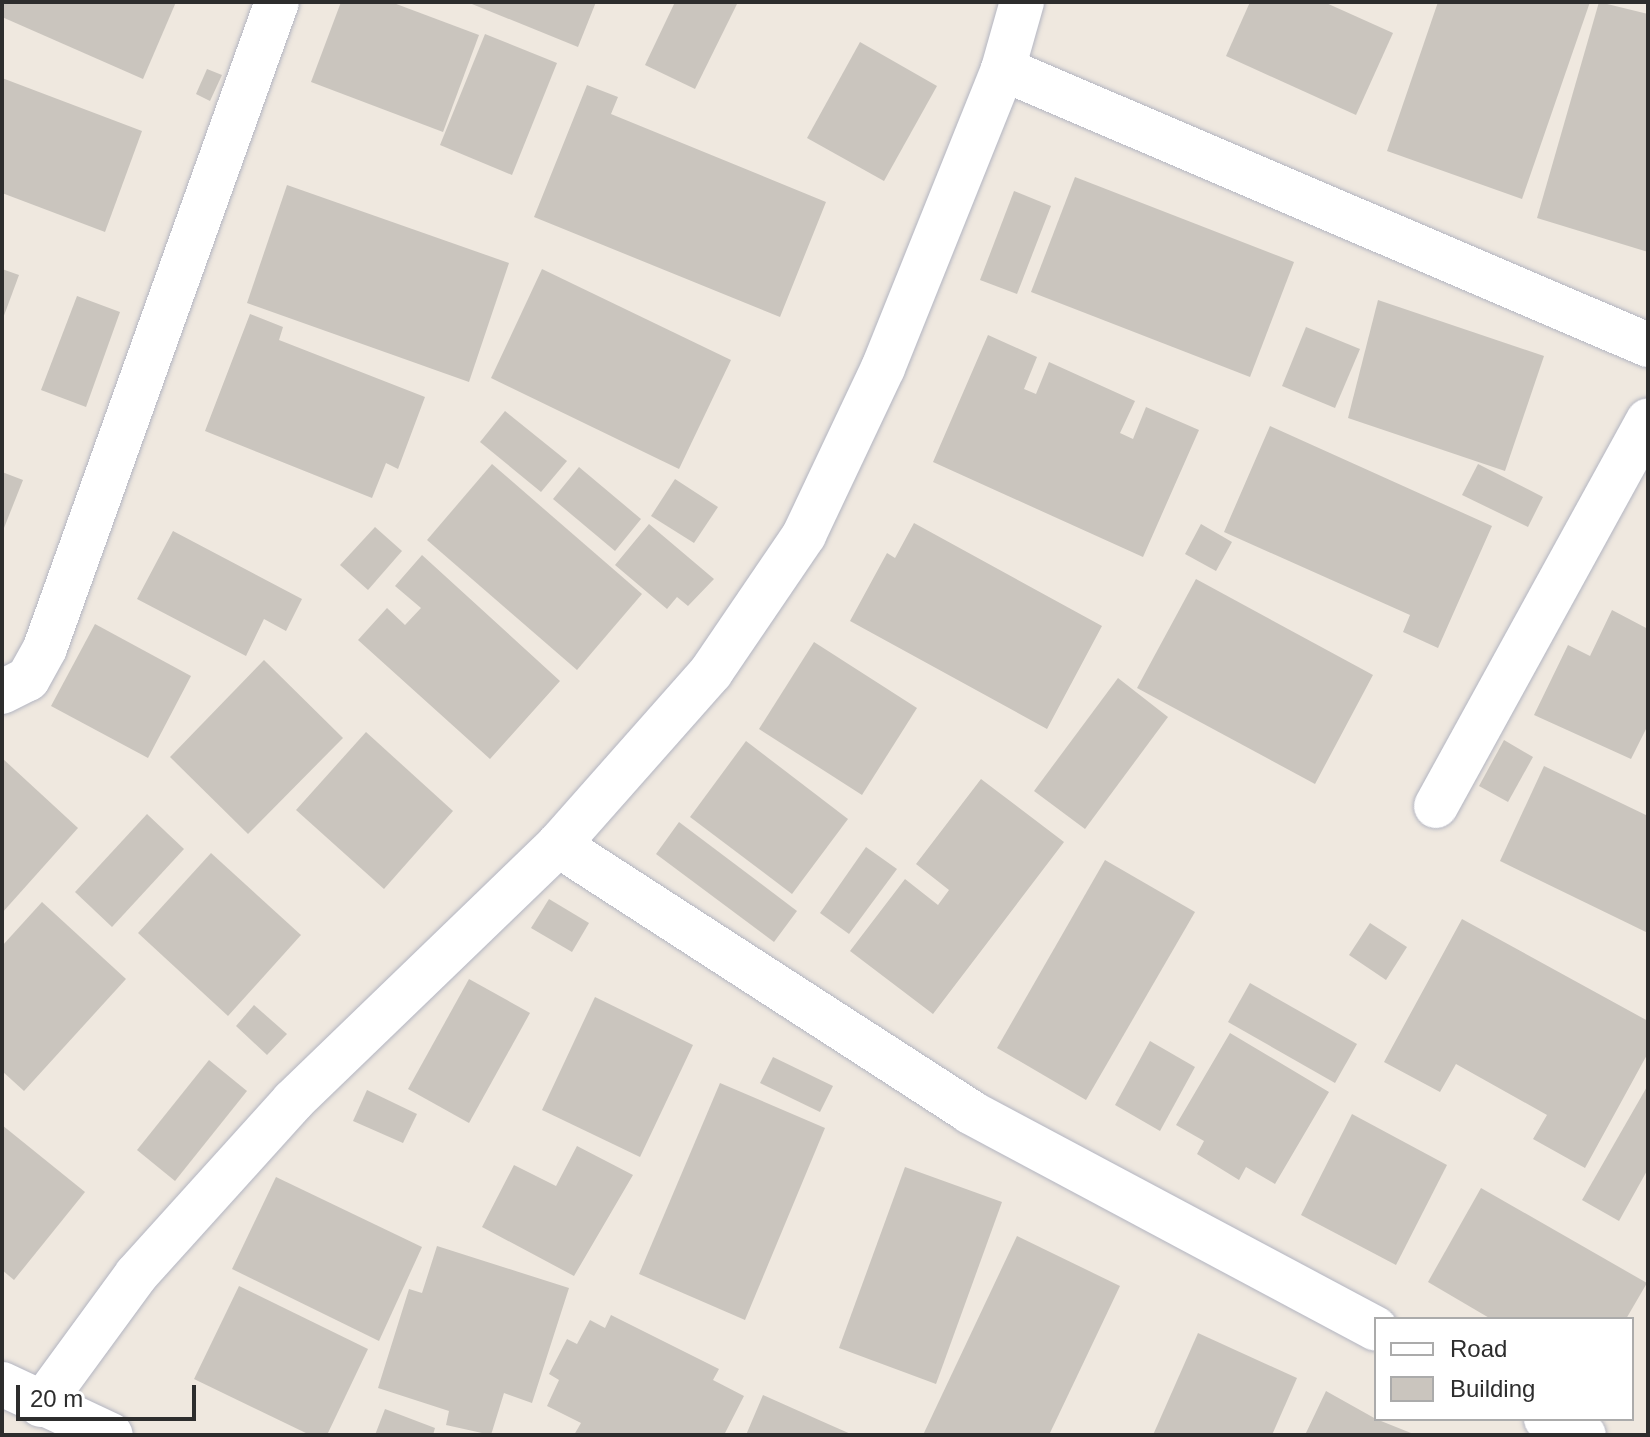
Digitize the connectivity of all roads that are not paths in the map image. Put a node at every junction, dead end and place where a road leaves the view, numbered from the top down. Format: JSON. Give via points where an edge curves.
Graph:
{"nodes":[{"id":1,"x":277,"y":2,"type":"edge"},
{"id":2,"x":1022,"y":2,"type":"edge"},
{"id":3,"x":1003,"y":69,"type":"junction"},
{"id":4,"x":1648,"y":345,"type":"edge"},
{"id":5,"x":1648,"y":420,"type":"edge"},
{"id":6,"x":2,"y":692,"type":"edge"},
{"id":7,"x":1436,"y":806,"type":"dead end"},
{"id":8,"x":558,"y":845,"type":"junction"},
{"id":9,"x":1374,"y":1328,"type":"edge"},
{"id":10,"x":2,"y":1384,"type":"edge"},
{"id":11,"x":41,"y":1405,"type":"junction"},
{"id":12,"x":1551,"y":1421,"type":"edge"},
{"id":13,"x":111,"y":1435,"type":"edge"},
{"id":14,"x":1584,"y":1435,"type":"edge"}],
"edges":[{"from":1,"to":6,"type":"street","via":[[45,648],[28,679]]},
{"from":2,"to":3,"type":"street"},
{"from":3,"to":4,"type":"street"},
{"from":3,"to":8,"type":"street","via":[[883,368],[804,535],[711,672]]},
{"from":5,"to":7,"type":"street"},
{"from":8,"to":9,"type":"street","via":[[970,1112]]},
{"from":8,"to":11,"type":"street","via":[[293,1101],[136,1275]]},
{"from":10,"to":11,"type":"street"},
{"from":11,"to":13,"type":"street"},
{"from":12,"to":14,"type":"street"}]}
